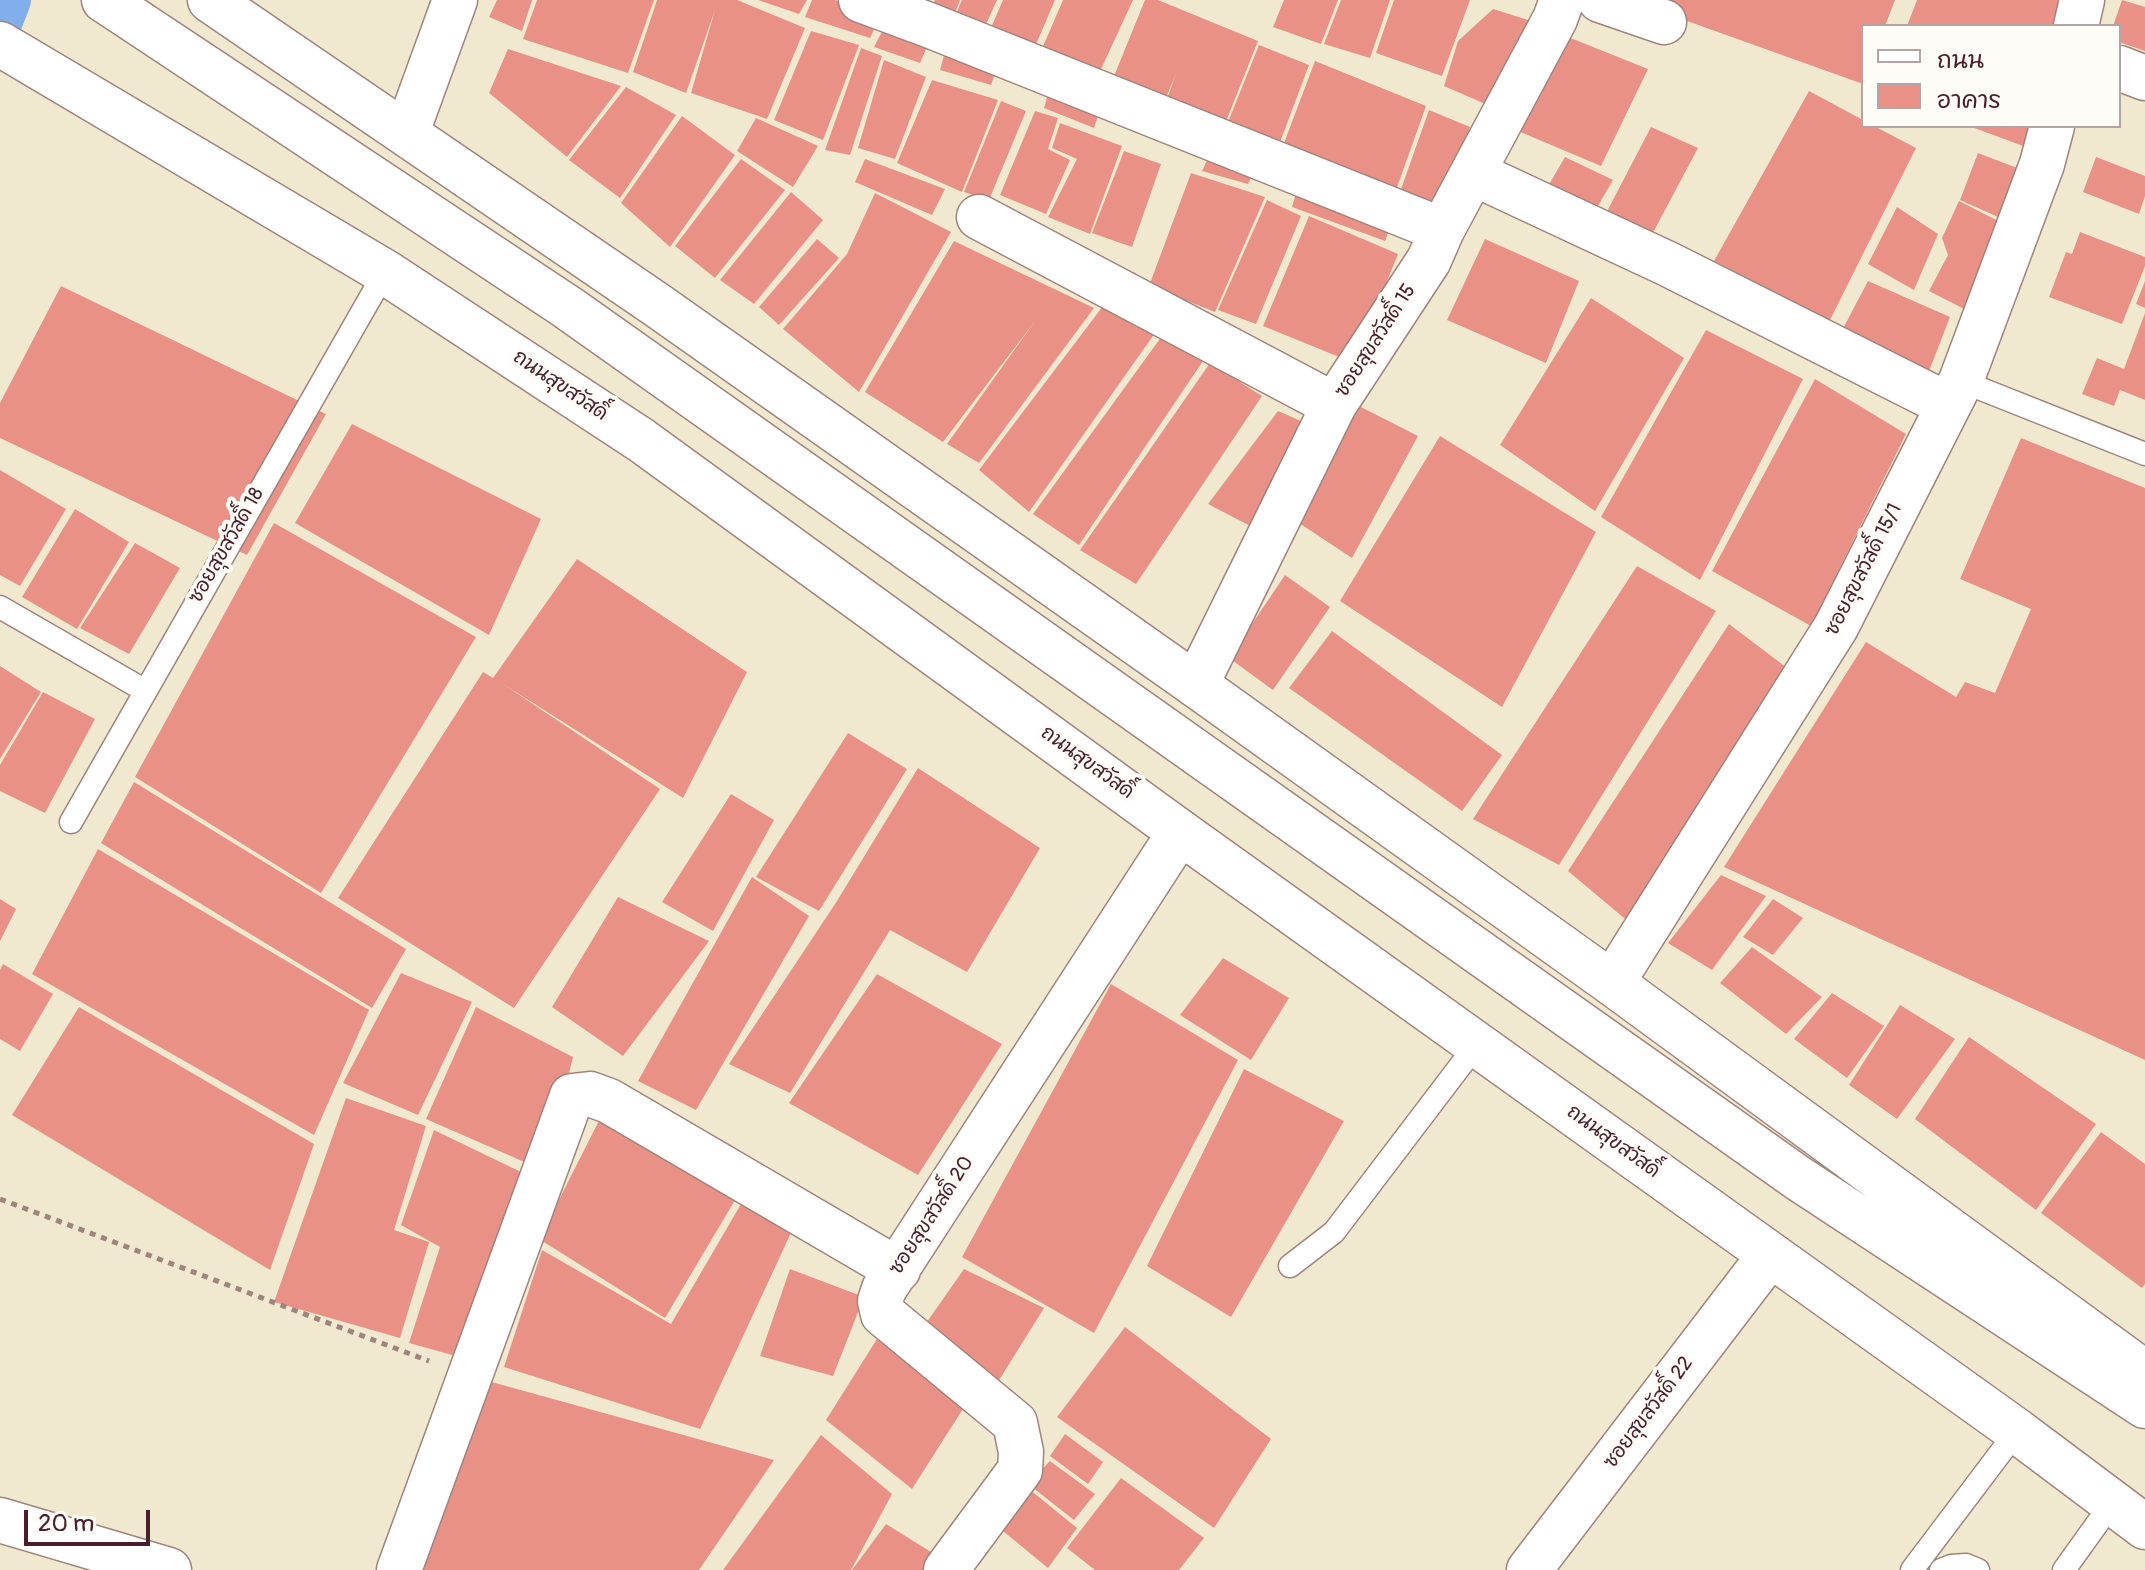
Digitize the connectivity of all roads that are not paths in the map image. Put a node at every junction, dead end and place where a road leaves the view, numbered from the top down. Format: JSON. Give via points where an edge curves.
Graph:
{"nodes":[{"id":1,"x":104,"y":0,"type":"edge"},
{"id":2,"x":210,"y":0,"type":"edge"},
{"id":3,"x":455,"y":0,"type":"edge"},
{"id":4,"x":861,"y":0,"type":"edge"},
{"id":5,"x":1562,"y":0,"type":"edge"},
{"id":6,"x":1600,"y":0,"type":"edge"},
{"id":7,"x":2082,"y":0,"type":"edge"},
{"id":8,"x":1664,"y":22,"type":"dead end"},
{"id":9,"x":2076,"y":24,"type":"edge"},
{"id":10,"x":0,"y":44,"type":"edge"},
{"id":11,"x":2121,"y":69,"type":"edge"},
{"id":12,"x":2145,"y":78,"type":"edge"},
{"id":13,"x":2051,"y":128,"type":"edge"},
{"id":14,"x":407,"y":132,"type":"junction"},
{"id":15,"x":1473,"y":173,"type":"junction"},
{"id":16,"x":979,"y":217,"type":"dead end"},
{"id":17,"x":1442,"y":230,"type":"junction"},
{"id":18,"x":385,"y":272,"type":"junction"},
{"id":19,"x":1955,"y":393,"type":"junction"},
{"id":20,"x":1334,"y":405,"type":"junction"},
{"id":21,"x":2145,"y":454,"type":"edge"},
{"id":22,"x":0,"y":607,"type":"edge"},
{"id":23,"x":1196,"y":685,"type":"junction"},
{"id":24,"x":144,"y":690,"type":"junction"},
{"id":25,"x":71,"y":822,"type":"dead end"},
{"id":26,"x":1180,"y":832,"type":"junction"},
{"id":27,"x":1612,"y":983,"type":"junction"},
{"id":28,"x":1477,"y":1044,"type":"junction"},
{"id":29,"x":1770,"y":1255,"type":"junction"},
{"id":30,"x":1290,"y":1266,"type":"dead end"},
{"id":31,"x":898,"y":1270,"type":"junction"},
{"id":32,"x":2143,"y":1374,"type":"edge"},
{"id":33,"x":2017,"y":1431,"type":"junction"},
{"id":34,"x":2128,"y":1515,"type":"edge"},
{"id":35,"x":0,"y":1520,"type":"edge"},
{"id":36,"x":169,"y":1570,"type":"edge"},
{"id":37,"x":399,"y":1570,"type":"edge"},
{"id":38,"x":946,"y":1570,"type":"edge"},
{"id":39,"x":1529,"y":1570,"type":"edge"},
{"id":40,"x":1912,"y":1570,"type":"edge"},
{"id":41,"x":1941,"y":1570,"type":"edge"},
{"id":42,"x":1978,"y":1570,"type":"edge"},
{"id":43,"x":2064,"y":1570,"type":"edge"}],
"edges":[{"from":1,"to":32,"type":"main road","via":[[567,307],[1798,1178]]},
{"from":2,"to":14,"type":"main road"},
{"from":3,"to":14,"type":"main road"},
{"from":4,"to":17,"type":"main road"},
{"from":5,"to":15,"type":"main road","name":"ซอยสุขสวัสดิ์ 15"},
{"from":6,"to":8,"type":"main road"},
{"from":7,"to":9,"type":"main road"},
{"from":10,"to":18,"type":"main road","name":"ถนนสุขสวัสดิ์"},
{"from":11,"to":12,"type":"main road"},
{"from":13,"to":19,"type":"main road","name":"ซอยสุขสวัสดิ์ 15/1"},
{"from":14,"to":23,"type":"main road"},
{"from":15,"to":17,"type":"main road","name":"ซอยสุขสวัสดิ์ 15"},
{"from":15,"to":19,"type":"main road"},
{"from":16,"to":20,"type":"main road"},
{"from":17,"to":20,"type":"main road","name":"ซอยสุขสวัสดิ์ 15","via":[[1429,260]]},
{"from":18,"to":24,"type":"lane","name":"ซอยสุขสวัสดิ์ 18"},
{"from":18,"to":26,"type":"main road","name":"ถนนสุขสวัสดิ์","via":[[641,440]]},
{"from":19,"to":21,"type":"lane"},
{"from":19,"to":27,"type":"main road","name":"ซอยสุขสวัสดิ์ 15/1","via":[[1836,627]]},
{"from":20,"to":23,"type":"main road","name":"ซอยสุขสวัสดิ์ 15"},
{"from":22,"to":24,"type":"lane"},
{"from":23,"to":27,"type":"main road"},
{"from":24,"to":25,"type":"lane","name":"ซอยสุขสวัสดิ์ 18"},
{"from":26,"to":28,"type":"main road","name":"ถนนสุขสวัสดิ์"},
{"from":26,"to":31,"type":"main road","name":"ซอยสุขสวัสดิ์ 20"},
{"from":27,"to":32,"type":"main road"},
{"from":28,"to":29,"type":"main road","name":"ถนนสุขสวัสดิ์"},
{"from":28,"to":30,"type":"lane","via":[[1334,1232]]},
{"from":29,"to":33,"type":"main road","name":"ถนนสุขสวัสดิ์"},
{"from":29,"to":39,"type":"main road","name":"ซอยสุขสวัสดิ์ 22"},
{"from":31,"to":37,"type":"main road","via":[[609,1101],[590,1094],[572,1096]]},
{"from":31,"to":38,"type":"main road","name":"ซอยสุขสวัสดิ์ 20","via":[[884,1289],[883,1314],[1015,1423],[1021,1452],[1020,1470]]},
{"from":33,"to":34,"type":"main road","name":"ถนนสุขสวัสดิ์"},
{"from":33,"to":40,"type":"lane"},
{"from":34,"to":43,"type":"lane"},
{"from":35,"to":36,"type":"main road"},
{"from":41,"to":42,"type":"lane","via":[[1966,1565]]}]}
